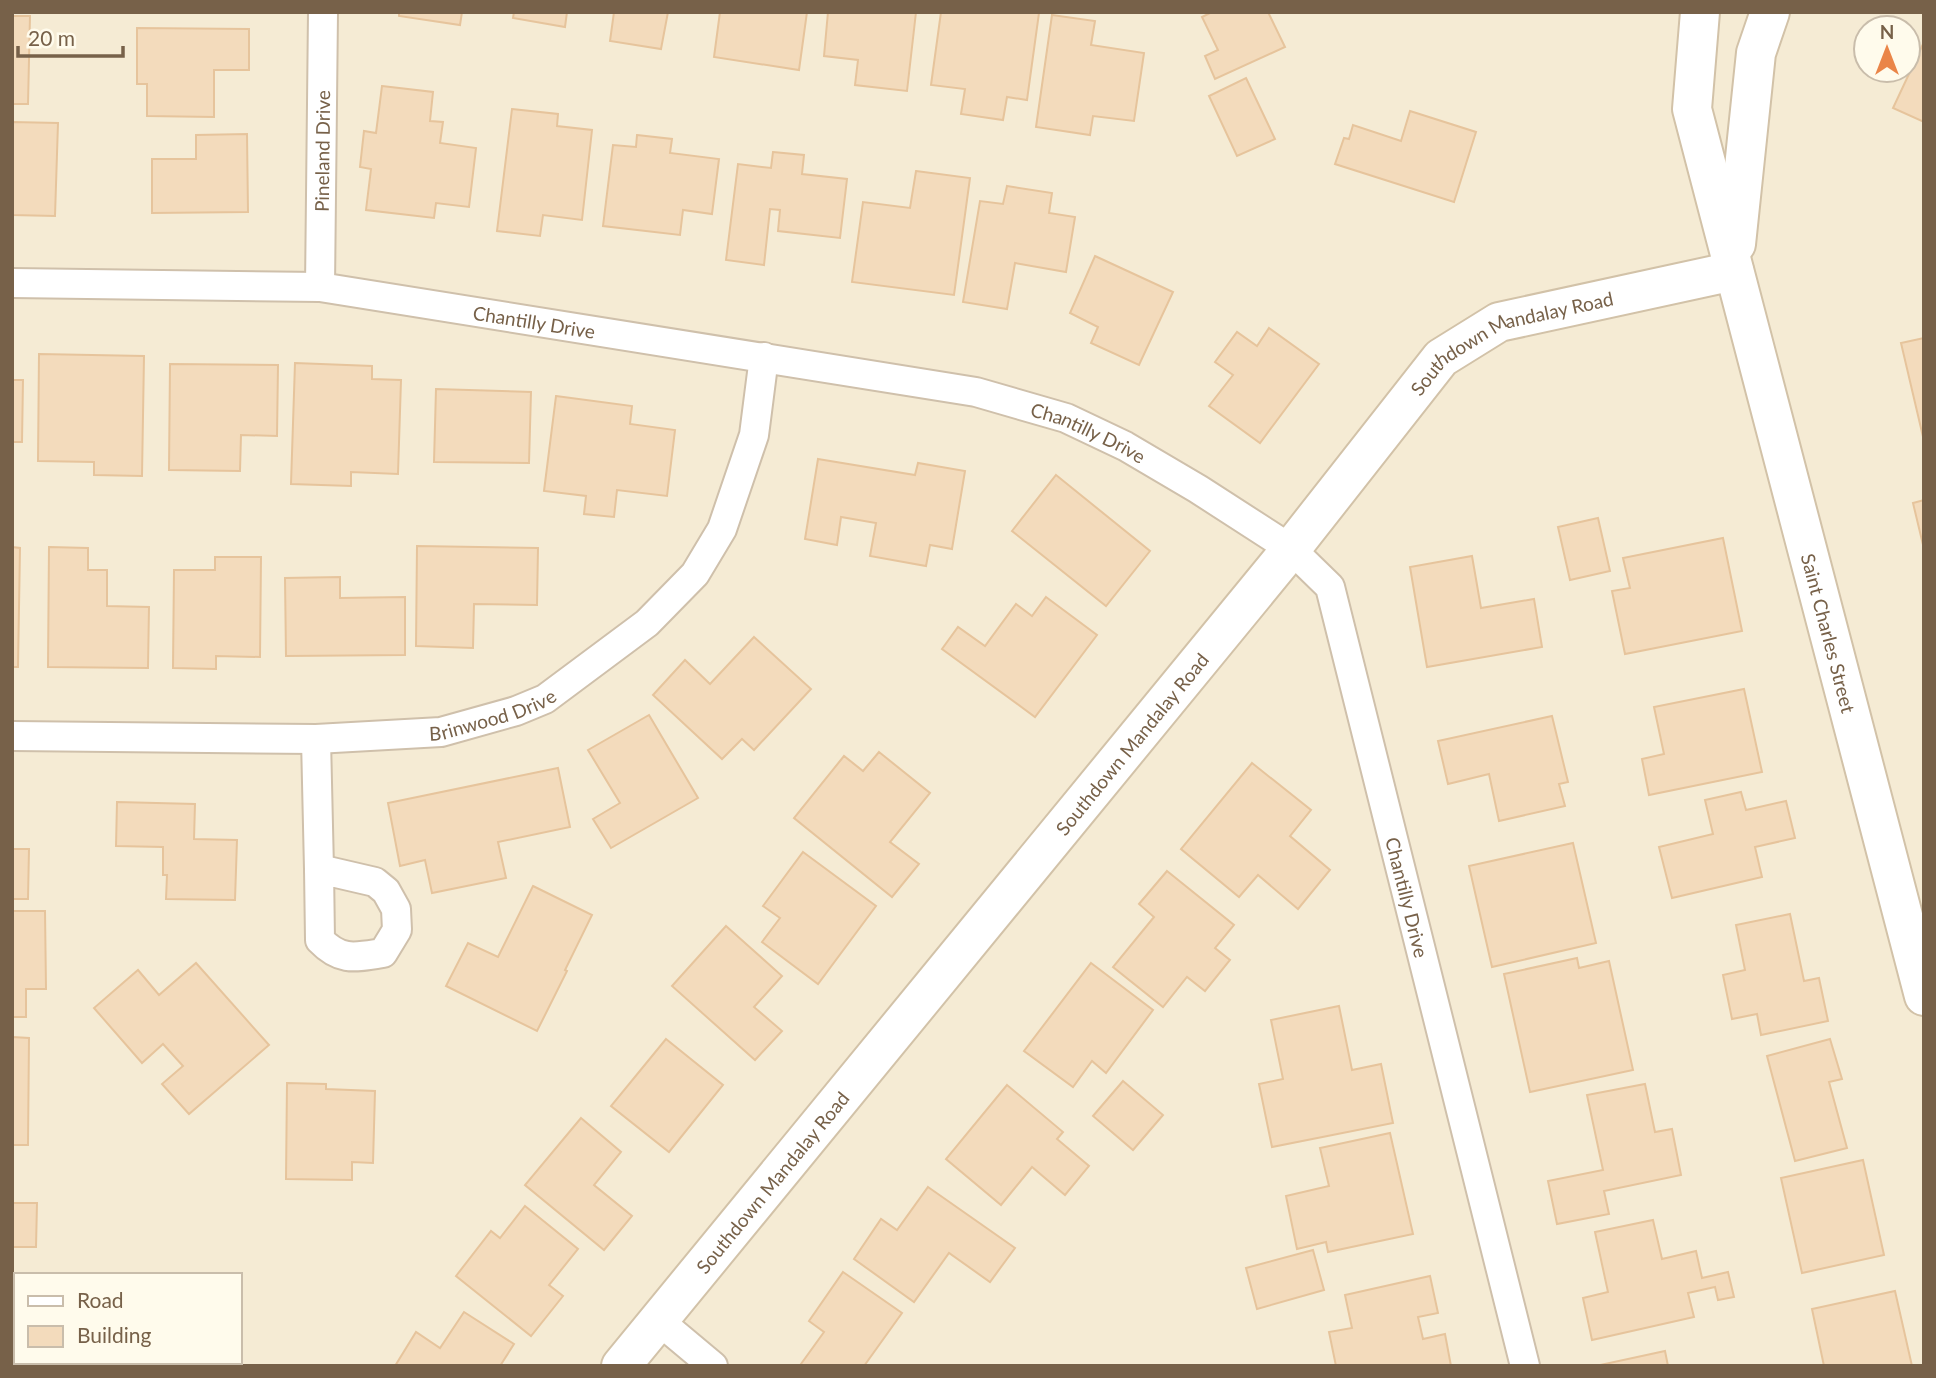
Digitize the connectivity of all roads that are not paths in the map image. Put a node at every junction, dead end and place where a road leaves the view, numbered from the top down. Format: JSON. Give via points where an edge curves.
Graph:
{"nodes":[{"id":1,"x":323,"y":12,"type":"edge"},
{"id":2,"x":1700,"y":12,"type":"edge"},
{"id":3,"x":1770,"y":12,"type":"edge"},
{"id":4,"x":1734,"y":271,"type":"junction"},
{"id":5,"x":12,"y":284,"type":"edge"},
{"id":6,"x":320,"y":287,"type":"junction"},
{"id":7,"x":764,"y":357,"type":"junction"},
{"id":8,"x":1291,"y":549,"type":"junction"},
{"id":9,"x":12,"y":736,"type":"edge"},
{"id":10,"x":316,"y":739,"type":"junction"},
{"id":11,"x":319,"y":869,"type":"dead end"},
{"id":12,"x":1924,"y":996,"type":"edge"},
{"id":13,"x":658,"y":1320,"type":"junction"},
{"id":14,"x":621,"y":1366,"type":"edge"},
{"id":15,"x":713,"y":1366,"type":"edge"},
{"id":16,"x":1525,"y":1366,"type":"edge"}],
"edges":[{"from":1,"to":6,"type":"street","name":"Pineland Drive"},
{"from":2,"to":4,"type":"street","name":"Saint Charles Street","via":[[1692,108]]},
{"from":3,"to":4,"type":"street","name":"Saint Charles Street","via":[[1756,53]]},
{"from":4,"to":8,"type":"street","name":"Southdown Mandalay Road","via":[[1499,322],[1441,358]]},
{"from":4,"to":12,"type":"street","name":"Saint Charles Street"},
{"from":5,"to":6,"type":"street","name":"Chantilly Drive"},
{"from":6,"to":7,"type":"street","name":"Chantilly Drive"},
{"from":7,"to":8,"type":"street","name":"Chantilly Drive","via":[[976,392],[1066,418],[1125,446]]},
{"from":7,"to":10,"type":"street","name":"Brinwood Drive","via":[[754,435],[722,529],[695,574],[647,622],[545,699],[516,711],[441,732]]},
{"from":8,"to":13,"type":"street","name":"Southdown Mandalay Road"},
{"from":8,"to":16,"type":"street","name":"Chantilly Drive","via":[[1330,587]]},
{"from":9,"to":10,"type":"street","name":"Brinwood Drive"},
{"from":10,"to":11,"type":"street"},
{"from":13,"to":14,"type":"street","name":"Southdown Mandalay Road"},
{"from":13,"to":15,"type":"street"}]}
